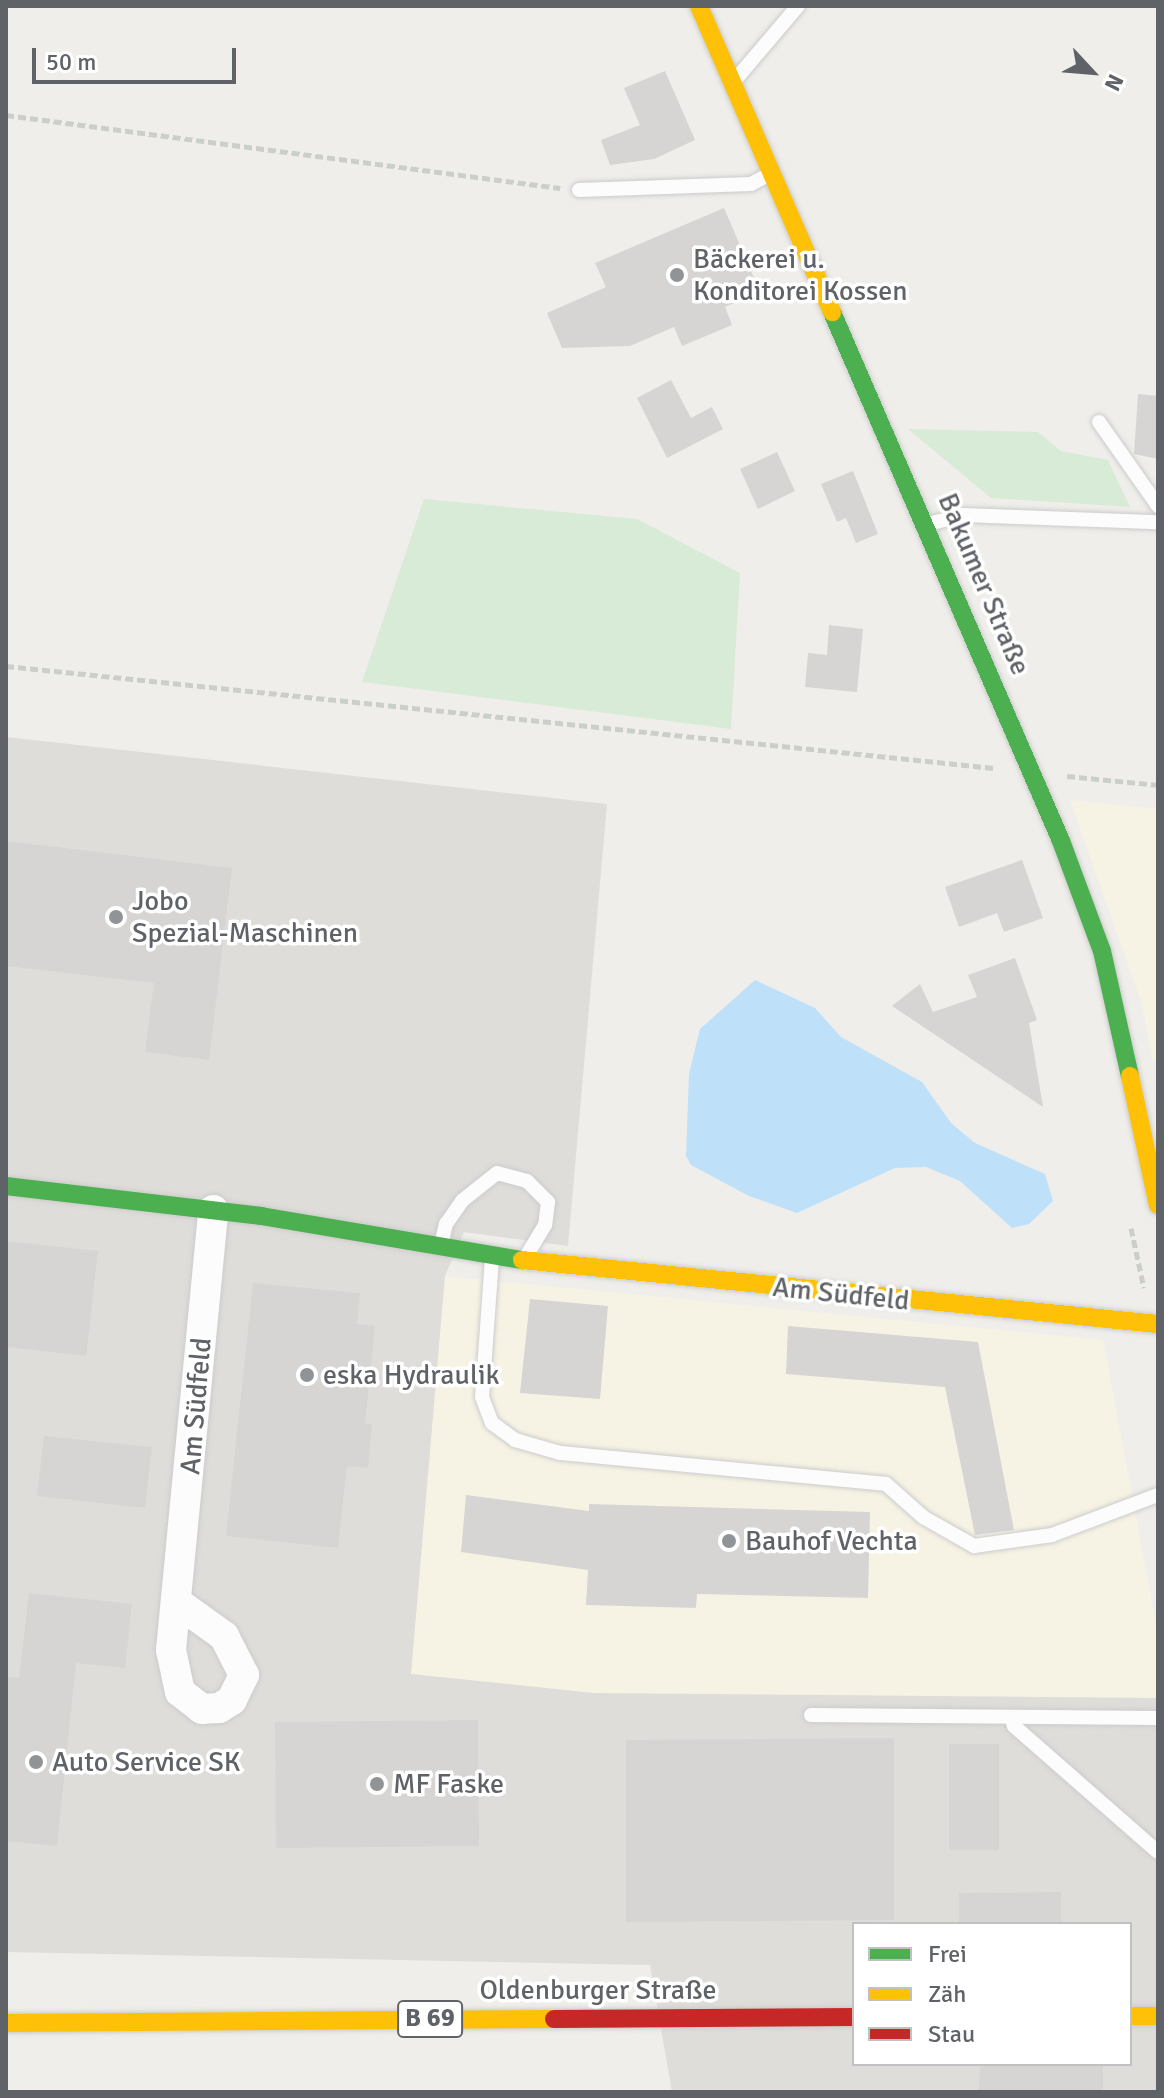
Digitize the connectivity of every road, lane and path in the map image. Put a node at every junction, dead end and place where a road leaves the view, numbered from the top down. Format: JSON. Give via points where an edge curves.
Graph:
{"nodes":[{"id":1,"x":699,"y":6,"type":"edge"},
{"id":2,"x":798,"y":6,"type":"edge"},
{"id":3,"x":733,"y":83,"type":"junction"},
{"id":4,"x":6,"y":115,"type":"edge"},
{"id":5,"x":772,"y":173,"type":"junction"},
{"id":6,"x":579,"y":190,"type":"joint"},
{"id":7,"x":1099,"y":422,"type":"dead end"},
{"id":8,"x":1158,"y":506,"type":"edge"},
{"id":9,"x":1158,"y":522,"type":"edge"},
{"id":10,"x":928,"y":524,"type":"junction"},
{"id":11,"x":6,"y":666,"type":"edge"},
{"id":12,"x":1035,"y":772,"type":"junction"},
{"id":13,"x":1158,"y":785,"type":"edge"},
{"id":14,"x":6,"y":1186,"type":"edge"},
{"id":15,"x":1158,"y":1205,"type":"edge"},
{"id":16,"x":213,"y":1210,"type":"junction"},
{"id":17,"x":441,"y":1245,"type":"junction"},
{"id":18,"x":493,"y":1254,"type":"junction"},
{"id":19,"x":524,"y":1260,"type":"junction"},
{"id":20,"x":1158,"y":1324,"type":"edge"},
{"id":21,"x":1158,"y":1495,"type":"edge"},
{"id":22,"x":178,"y":1603,"type":"dead end"},
{"id":23,"x":811,"y":1715,"type":"dead end"},
{"id":24,"x":1012,"y":1718,"type":"junction"},
{"id":25,"x":1158,"y":1718,"type":"edge"},
{"id":26,"x":1158,"y":1852,"type":"edge"},
{"id":27,"x":1132,"y":2016,"type":"edge"},
{"id":28,"x":1158,"y":2016,"type":"edge"},
{"id":29,"x":852,"y":2017,"type":"edge"},
{"id":30,"x":6,"y":2023,"type":"edge"}],
"edges":[{"from":1,"to":3,"type":"street","name":"Bakumer Straße"},
{"from":2,"to":3,"type":"lane"},
{"from":3,"to":5,"type":"street","name":"Bakumer Straße"},
{"from":4,"to":6,"type":"path"},
{"from":5,"to":6,"type":"lane","via":[[751,184]]},
{"from":5,"to":10,"type":"street","name":"Bakumer Straße"},
{"from":7,"to":8,"type":"lane"},
{"from":9,"to":10,"type":"lane","via":[[963,515]]},
{"from":10,"to":12,"type":"street","name":"Bakumer Straße"},
{"from":11,"to":12,"type":"path"},
{"from":12,"to":13,"type":"path"},
{"from":12,"to":15,"type":"street","name":"Bakumer Straße","via":[[1102,951]]},
{"from":14,"to":16,"type":"street","name":"Am Südfeld"},
{"from":16,"to":17,"type":"street","name":"Am Südfeld"},
{"from":16,"to":22,"type":"street","name":"Am Südfeld"},
{"from":17,"to":18,"type":"street","name":"Am Südfeld"},
{"from":17,"to":19,"type":"lane","via":[[446,1224],[463,1200],[497,1173],[527,1181],[548,1202],[545,1225]]},
{"from":18,"to":19,"type":"street","name":"Am Südfeld"},
{"from":18,"to":21,"type":"lane","via":[[482,1397],[492,1423],[515,1440],[560,1453],[886,1484],[923,1517],[974,1546],[1052,1535]]},
{"from":19,"to":20,"type":"street","name":"Am Südfeld"},
{"from":23,"to":24,"type":"lane"},
{"from":24,"to":25,"type":"lane"},
{"from":24,"to":26,"type":"lane","via":[[1014,1726]]},
{"from":27,"to":28,"type":"street"},
{"from":29,"to":30,"type":"street","name":"Oldenburger Straße","number":"B 69"}]}
